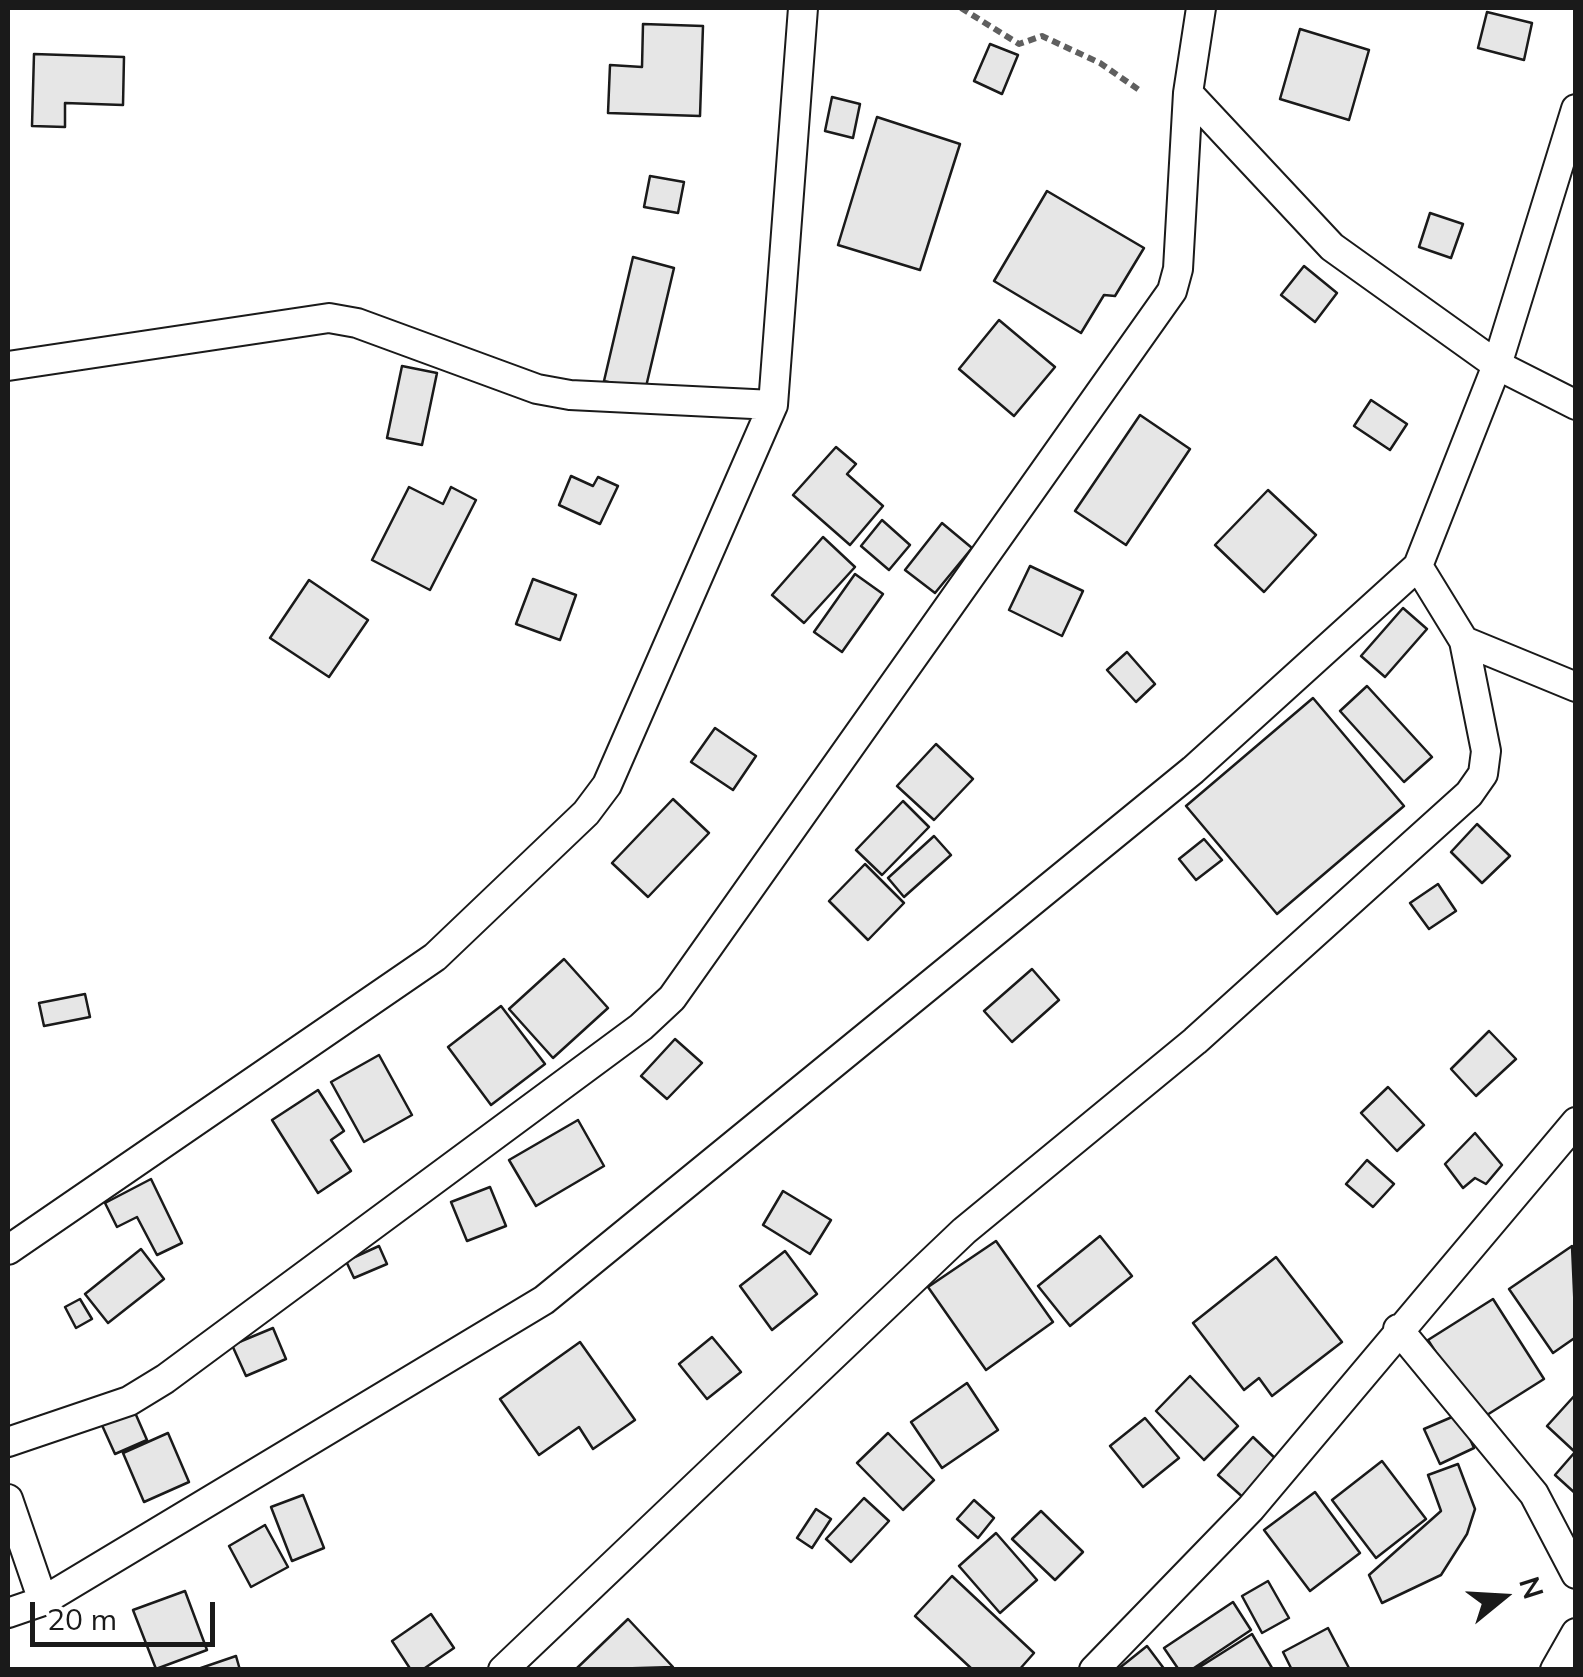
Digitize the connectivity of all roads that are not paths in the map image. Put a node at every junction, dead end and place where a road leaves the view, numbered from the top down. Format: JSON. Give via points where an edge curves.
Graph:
{"nodes":[{"id":1,"x":803,"y":8,"type":"edge"},
{"id":2,"x":1201,"y":8,"type":"edge"},
{"id":3,"x":1187,"y":106,"type":"junction"},
{"id":4,"x":1576,"y":109,"type":"edge"},
{"id":5,"x":1497,"y":365,"type":"junction"},
{"id":6,"x":8,"y":366,"type":"edge"},
{"id":7,"x":774,"y":405,"type":"junction"},
{"id":8,"x":1576,"y":405,"type":"edge"},
{"id":9,"x":1418,"y":566,"type":"junction"},
{"id":10,"x":1464,"y":640,"type":"junction"},
{"id":11,"x":1576,"y":687,"type":"edge"},
{"id":12,"x":1576,"y":1122,"type":"edge"},
{"id":13,"x":8,"y":1250,"type":"edge"},
{"id":14,"x":1398,"y":1329,"type":"junction"},
{"id":15,"x":8,"y":1442,"type":"edge"},
{"id":16,"x":8,"y":1499,"type":"edge"},
{"id":17,"x":1576,"y":1574,"type":"edge"},
{"id":18,"x":44,"y":1601,"type":"junction"},
{"id":19,"x":8,"y":1613,"type":"edge"},
{"id":20,"x":1576,"y":1633,"type":"edge"},
{"id":21,"x":503,"y":1670,"type":"edge"},
{"id":22,"x":1094,"y":1670,"type":"edge"},
{"id":23,"x":1556,"y":1670,"type":"edge"}],
"edges":[{"from":1,"to":7,"type":"lane"},
{"from":2,"to":3,"type":"lane"},
{"from":3,"to":5,"type":"lane","via":[[1332,247]]},
{"from":3,"to":15,"type":"lane","via":[[1172,291],[672,998],[641,1028],[165,1378],[130,1401]]},
{"from":4,"to":5,"type":"lane"},
{"from":5,"to":8,"type":"lane"},
{"from":5,"to":9,"type":"lane"},
{"from":6,"to":7,"type":"lane","via":[[329,318],[570,395]]},
{"from":7,"to":13,"type":"lane","via":[[607,785],[586,813],[435,957]]},
{"from":9,"to":10,"type":"lane"},
{"from":9,"to":18,"type":"lane","via":[[1193,770],[544,1300]]},
{"from":10,"to":11,"type":"lane"},
{"from":10,"to":21,"type":"lane","via":[[1486,750],[1483,774],[1469,794],[1195,1040],[964,1231]]},
{"from":12,"to":14,"type":"lane"},
{"from":14,"to":17,"type":"lane","via":[[1534,1494]]},
{"from":14,"to":22,"type":"lane","via":[[1251,1508]]},
{"from":16,"to":18,"type":"lane"},
{"from":18,"to":19,"type":"lane"},
{"from":20,"to":23,"type":"lane"}]}
